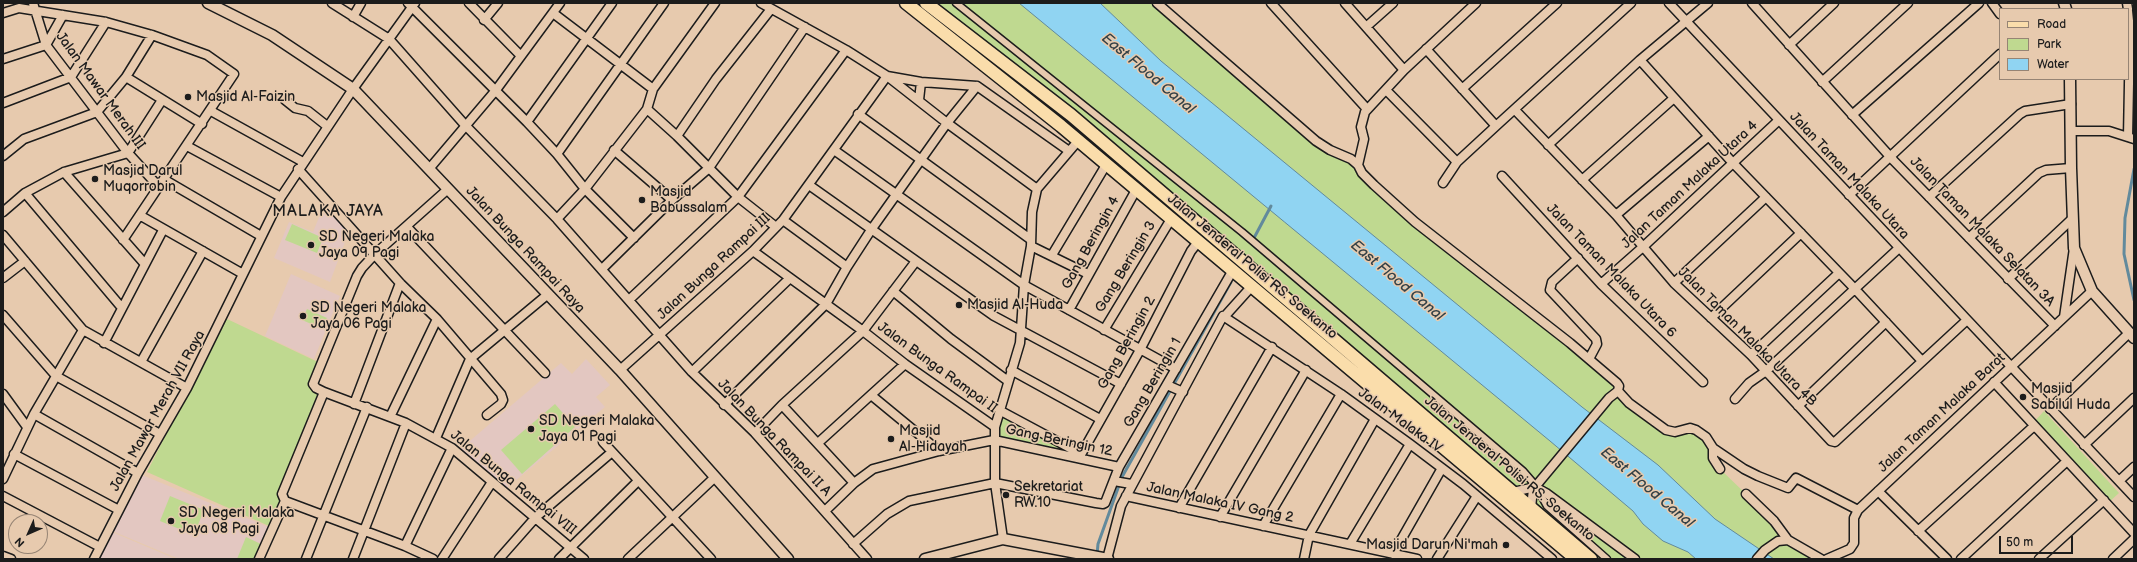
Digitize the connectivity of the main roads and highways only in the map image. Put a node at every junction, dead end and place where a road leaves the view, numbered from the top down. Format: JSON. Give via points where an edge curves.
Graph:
{"nodes":[{"id":1,"x":906,"y":3,"type":"edge"},
{"id":2,"x":926,"y":3,"type":"edge"},
{"id":3,"x":1087,"y":128,"type":"junction"},
{"id":4,"x":1078,"y":141,"type":"junction"},
{"id":5,"x":1576,"y":559,"type":"edge"},
{"id":6,"x":1592,"y":559,"type":"edge"}],
"edges":[{"from":1,"to":4,"type":"main road","name":"Jalan Jenderal Polisi RS. Soekanto"},
{"from":2,"to":3,"type":"main road","name":"Jalan Jenderal Polisi RS. Soekanto"},
{"from":3,"to":4,"type":"main road"},
{"from":3,"to":6,"type":"main road","name":"Jalan Jenderal Polisi RS. Soekanto"},
{"from":4,"to":5,"type":"main road","name":"Jalan Jenderal Polisi RS. Soekanto"}]}
